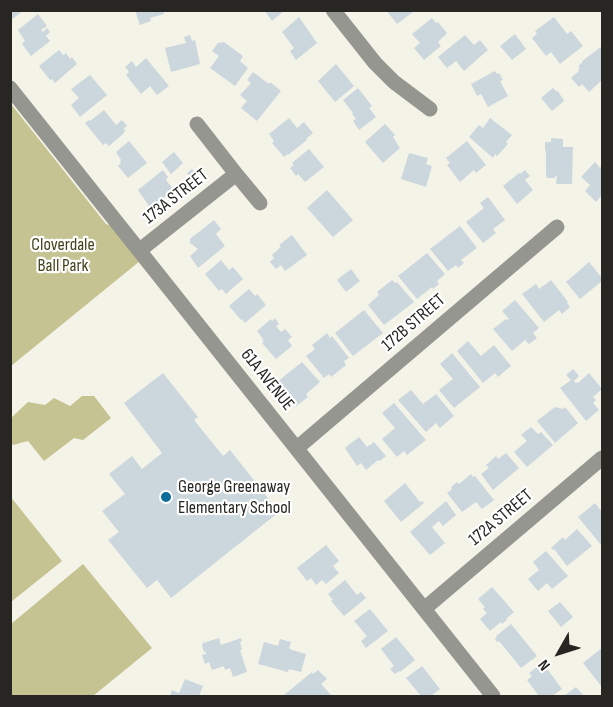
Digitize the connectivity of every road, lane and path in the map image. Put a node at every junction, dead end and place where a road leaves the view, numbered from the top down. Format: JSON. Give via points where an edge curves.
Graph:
{"nodes":[{"id":1,"x":333,"y":10,"type":"edge"},
{"id":2,"x":10,"y":88,"type":"edge"},
{"id":3,"x":430,"y":109,"type":"dead end"},
{"id":4,"x":197,"y":124,"type":"dead end"},
{"id":5,"x":236,"y":174,"type":"junction"},
{"id":6,"x":260,"y":203,"type":"dead end"},
{"id":7,"x":557,"y":227,"type":"dead end"},
{"id":8,"x":140,"y":250,"type":"junction"},
{"id":9,"x":297,"y":448,"type":"junction"},
{"id":10,"x":603,"y":458,"type":"edge"},
{"id":11,"x":424,"y":609,"type":"junction"},
{"id":12,"x":493,"y":696,"type":"edge"}],
"edges":[{"from":1,"to":3,"type":"street","via":[[375,63]]},
{"from":2,"to":8,"type":"street","name":"61A AVENUE"},
{"from":4,"to":5,"type":"street","name":"173A STREET"},
{"from":5,"to":6,"type":"street","name":"173A STREET"},
{"from":5,"to":8,"type":"street","name":"173A STREET"},
{"from":7,"to":9,"type":"street","name":"172B STREET"},
{"from":8,"to":9,"type":"street","name":"61A AVENUE"},
{"from":9,"to":11,"type":"street","name":"61A AVENUE"},
{"from":10,"to":11,"type":"street","name":"172A STREET"},
{"from":11,"to":12,"type":"street","name":"61A AVENUE"}]}
